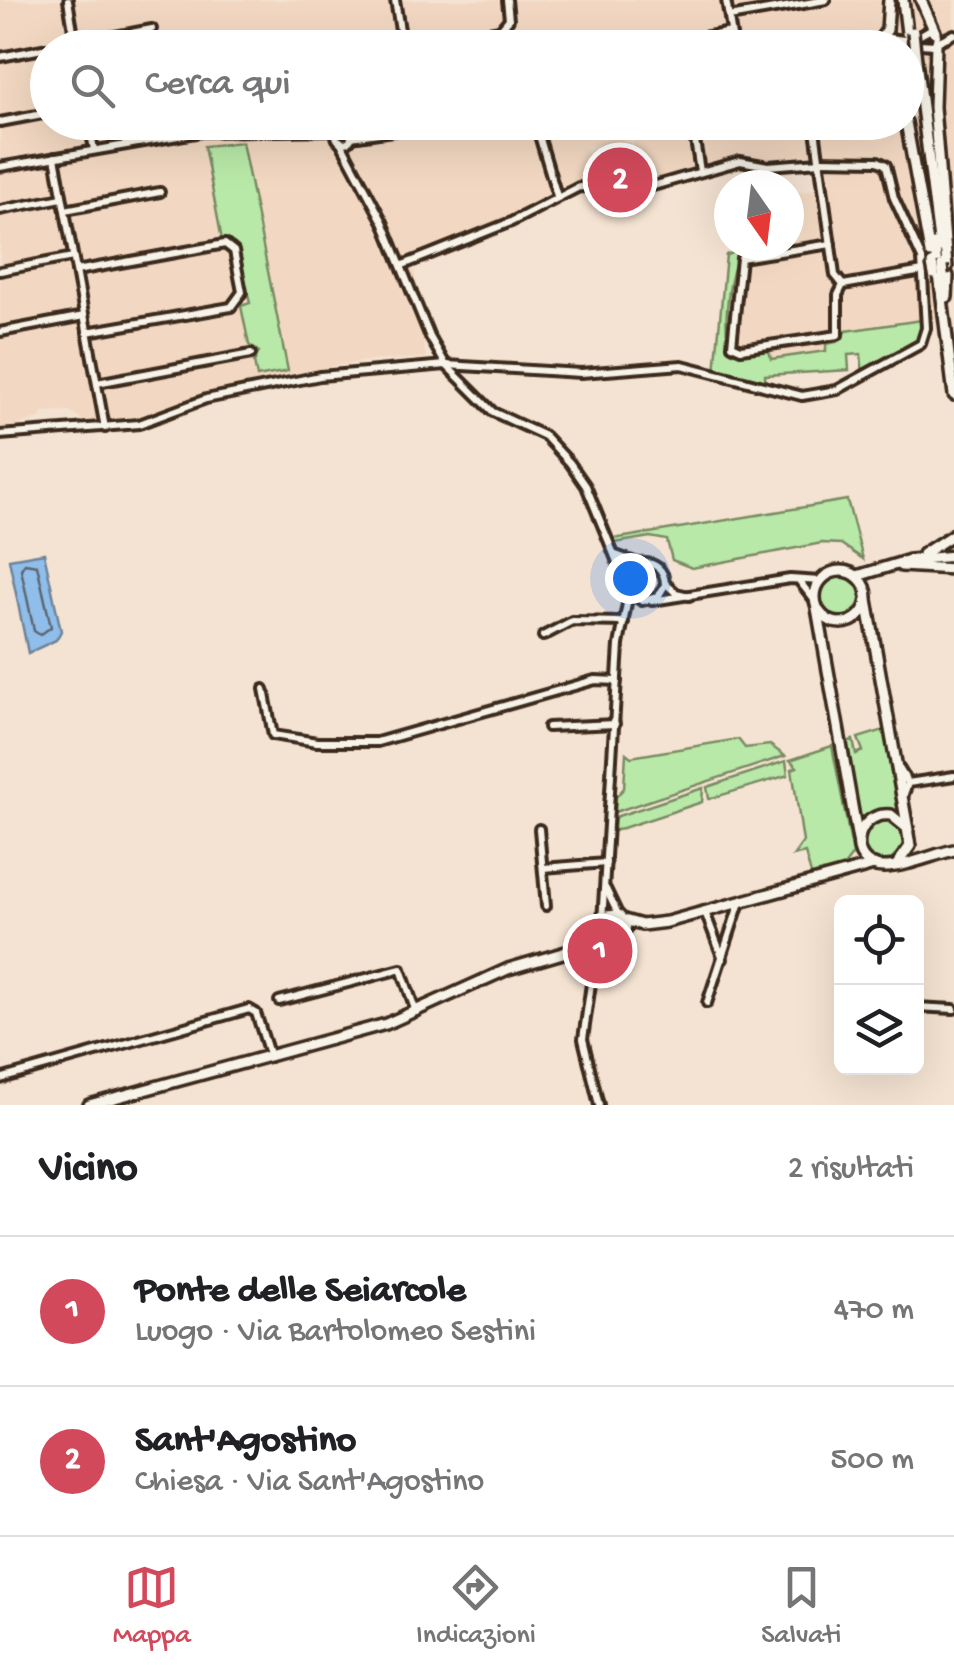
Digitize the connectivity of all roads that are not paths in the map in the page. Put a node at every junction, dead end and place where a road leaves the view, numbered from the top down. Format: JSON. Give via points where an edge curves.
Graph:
{"nodes":[{"id":1,"x":68,"y":0,"type":"edge"},
{"id":2,"x":395,"y":0,"type":"edge"},
{"id":3,"x":507,"y":0,"type":"edge"},
{"id":4,"x":726,"y":0,"type":"edge"},
{"id":5,"x":826,"y":0,"type":"edge"},
{"id":6,"x":890,"y":0,"type":"edge"},
{"id":7,"x":906,"y":0,"type":"edge"},
{"id":8,"x":921,"y":0,"type":"edge"},
{"id":9,"x":729,"y":18,"type":"junction"},
{"id":10,"x":73,"y":30,"type":"edge"},
{"id":11,"x":400,"y":30,"type":"edge"},
{"id":12,"x":500,"y":30,"type":"edge"},
{"id":13,"x":731,"y":30,"type":"edge"},
{"id":14,"x":887,"y":30,"type":"edge"},
{"id":15,"x":909,"y":30,"type":"edge"},
{"id":16,"x":952,"y":35,"type":"edge"},
{"id":17,"x":936,"y":39,"type":"junction"},
{"id":18,"x":924,"y":41,"type":"edge"},
{"id":19,"x":924,"y":41,"type":"edge"},
{"id":20,"x":30,"y":52,"type":"edge"},
{"id":21,"x":0,"y":57,"type":"edge"},
{"id":22,"x":30,"y":117,"type":"edge"},
{"id":23,"x":0,"y":122,"type":"edge"},
{"id":24,"x":93,"y":140,"type":"edge"},
{"id":25,"x":152,"y":140,"type":"edge"},
{"id":26,"x":340,"y":140,"type":"edge"},
{"id":27,"x":350,"y":140,"type":"edge"},
{"id":28,"x":540,"y":140,"type":"edge"},
{"id":29,"x":695,"y":140,"type":"edge"},
{"id":30,"x":817,"y":140,"type":"edge"},
{"id":31,"x":910,"y":140,"type":"edge"},
{"id":32,"x":924,"y":140,"type":"edge"},
{"id":33,"x":94,"y":150,"type":"junction"},
{"id":34,"x":349,"y":154,"type":"junction"},
{"id":35,"x":55,"y":157,"type":"junction"},
{"id":36,"x":820,"y":161,"type":"junction"},
{"id":37,"x":0,"y":168,"type":"edge"},
{"id":38,"x":700,"y":170,"type":"junction"},
{"id":39,"x":160,"y":192,"type":"dead end"},
{"id":40,"x":557,"y":196,"type":"junction"},
{"id":41,"x":62,"y":198,"type":"junction"},
{"id":42,"x":0,"y":210,"type":"edge"},
{"id":43,"x":65,"y":210,"type":"junction"},
{"id":44,"x":831,"y":244,"type":"junction"},
{"id":45,"x":74,"y":257,"type":"junction"},
{"id":46,"x":404,"y":265,"type":"junction"},
{"id":47,"x":942,"y":270,"type":"edge"},
{"id":48,"x":0,"y":271,"type":"edge"},
{"id":49,"x":76,"y":271,"type":"junction"},
{"id":50,"x":922,"y":271,"type":"junction"},
{"id":51,"x":843,"y":285,"type":"junction"},
{"id":52,"x":944,"y":297,"type":"junction"},
{"id":53,"x":84,"y":316,"type":"junction"},
{"id":54,"x":0,"y":332,"type":"edge"},
{"id":55,"x":88,"y":332,"type":"junction"},
{"id":56,"x":250,"y":354,"type":"dead end"},
{"id":57,"x":954,"y":356,"type":"edge"},
{"id":58,"x":446,"y":366,"type":"junction"},
{"id":59,"x":97,"y":383,"type":"junction"},
{"id":60,"x":954,"y":395,"type":"edge"},
{"id":61,"x":105,"y":428,"type":"junction"},
{"id":62,"x":0,"y":435,"type":"edge"},
{"id":63,"x":954,"y":534,"type":"edge"},
{"id":64,"x":616,"y":554,"type":"junction"},
{"id":65,"x":954,"y":556,"type":"edge"},
{"id":66,"x":910,"y":560,"type":"junction"},
{"id":67,"x":639,"y":564,"type":"junction"},
{"id":68,"x":884,"y":566,"type":"junction"},
{"id":69,"x":954,"y":569,"type":"edge"},
{"id":70,"x":857,"y":576,"type":"junction"},
{"id":71,"x":795,"y":580,"type":"junction"},
{"id":72,"x":820,"y":581,"type":"junction"},
{"id":73,"x":665,"y":582,"type":"junction"},
{"id":74,"x":626,"y":584,"type":"junction"},
{"id":75,"x":629,"y":593,"type":"junction"},
{"id":76,"x":867,"y":595,"type":"junction"},
{"id":77,"x":690,"y":596,"type":"junction"},
{"id":78,"x":647,"y":601,"type":"junction"},
{"id":79,"x":816,"y":604,"type":"junction"},
{"id":80,"x":624,"y":622,"type":"junction"},
{"id":81,"x":544,"y":636,"type":"dead end"},
{"id":82,"x":617,"y":680,"type":"junction"},
{"id":83,"x":264,"y":690,"type":"dead end"},
{"id":84,"x":614,"y":724,"type":"junction"},
{"id":85,"x":548,"y":727,"type":"dead end"},
{"id":86,"x":898,"y":767,"type":"junction"},
{"id":87,"x":954,"y":776,"type":"edge"},
{"id":88,"x":908,"y":784,"type":"junction"},
{"id":89,"x":903,"y":798,"type":"junction"},
{"id":90,"x":539,"y":830,"type":"dead end"},
{"id":91,"x":909,"y":833,"type":"junction"},
{"id":92,"x":858,"y":844,"type":"junction"},
{"id":93,"x":951,"y":850,"type":"edge"},
{"id":94,"x":606,"y":863,"type":"junction"},
{"id":95,"x":898,"y":863,"type":"junction"},
{"id":96,"x":874,"y":865,"type":"junction"},
{"id":97,"x":543,"y":868,"type":"junction"},
{"id":98,"x":832,"y":878,"type":"junction"},
{"id":99,"x":605,"y":882,"type":"junction"},
{"id":100,"x":740,"y":902,"type":"junction"},
{"id":101,"x":546,"y":906,"type":"dead end"},
{"id":102,"x":705,"y":912,"type":"junction"},
{"id":103,"x":621,"y":918,"type":"junction"},
{"id":104,"x":667,"y":922,"type":"junction"},
{"id":105,"x":602,"y":926,"type":"junction"},
{"id":106,"x":618,"y":937,"type":"junction"},
{"id":107,"x":593,"y":947,"type":"junction"},
{"id":108,"x":724,"y":962,"type":"junction"},
{"id":109,"x":279,"y":1000,"type":"dead end"},
{"id":110,"x":707,"y":1003,"type":"dead end"},
{"id":111,"x":924,"y":1007,"type":"edge"},
{"id":112,"x":954,"y":1009,"type":"edge"},
{"id":113,"x":417,"y":1013,"type":"junction"},
{"id":114,"x":270,"y":1057,"type":"junction"},
{"id":115,"x":0,"y":1079,"type":"edge"},
{"id":116,"x":89,"y":1105,"type":"edge"},
{"id":117,"x":599,"y":1105,"type":"edge"}],
"edges":[{"from":1,"to":10,"type":"street"},
{"from":2,"to":11,"type":"street"},
{"from":3,"to":12,"type":"street","via":[[510,19]]},
{"from":4,"to":9,"type":"street"},
{"from":5,"to":9,"type":"street"},
{"from":6,"to":14,"type":"main road"},
{"from":7,"to":15,"type":"main road"},
{"from":8,"to":17,"type":"main road"},
{"from":9,"to":13,"type":"street"},
{"from":16,"to":17,"type":"street"},
{"from":17,"to":18,"type":"street"},
{"from":17,"to":19,"type":"street"},
{"from":17,"to":47,"type":"main road"},
{"from":20,"to":21,"type":"street"},
{"from":22,"to":23,"type":"street"},
{"from":24,"to":33,"type":"street"},
{"from":25,"to":33,"type":"street"},
{"from":26,"to":34,"type":"street"},
{"from":27,"to":34,"type":"street"},
{"from":28,"to":40,"type":"street"},
{"from":29,"to":38,"type":"street"},
{"from":30,"to":36,"type":"street"},
{"from":31,"to":47,"type":"main road"},
{"from":32,"to":47,"type":"main road"},
{"from":33,"to":35,"type":"street"},
{"from":34,"to":46,"type":"street"},
{"from":35,"to":37,"type":"street"},
{"from":35,"to":41,"type":"street"},
{"from":36,"to":38,"type":"street","via":[[744,161]]},
{"from":36,"to":44,"type":"street"},
{"from":36,"to":50,"type":"street","via":[[886,166]]},
{"from":38,"to":40,"type":"street","via":[[646,188],[584,186]]},
{"from":39,"to":43,"type":"street"},
{"from":40,"to":46,"type":"street"},
{"from":41,"to":42,"type":"street"},
{"from":41,"to":43,"type":"street"},
{"from":43,"to":45,"type":"street"},
{"from":44,"to":51,"type":"street"},
{"from":44,"to":51,"type":"street","via":[[744,256],[732,340],[738,350],[840,334]]},
{"from":45,"to":48,"type":"street"},
{"from":45,"to":49,"type":"street"},
{"from":46,"to":58,"type":"street"},
{"from":47,"to":50,"type":"street"},
{"from":47,"to":52,"type":"main road"},
{"from":49,"to":53,"type":"street"},
{"from":49,"to":55,"type":"street","via":[[225,244],[233,249],[242,294],[226,308]]},
{"from":50,"to":51,"type":"street"},
{"from":50,"to":58,"type":"street","via":[[921,344],[824,394],[791,396],[682,365],[589,373]]},
{"from":52,"to":57,"type":"main road"},
{"from":52,"to":60,"type":"main road"},
{"from":53,"to":54,"type":"street"},
{"from":53,"to":55,"type":"street"},
{"from":55,"to":59,"type":"street"},
{"from":56,"to":59,"type":"street"},
{"from":58,"to":61,"type":"street","via":[[333,374],[212,397],[149,422]]},
{"from":58,"to":64,"type":"street","via":[[498,416],[554,443],[586,486]]},
{"from":59,"to":61,"type":"street"},
{"from":61,"to":62,"type":"street"},
{"from":63,"to":66,"type":"main road"},
{"from":64,"to":67,"type":"street"},
{"from":64,"to":74,"type":"street"},
{"from":65,"to":66,"type":"main road"},
{"from":66,"to":68,"type":"main road"},
{"from":67,"to":73,"type":"street","via":[[658,566]]},
{"from":67,"to":74,"type":"street"},
{"from":68,"to":69,"type":"main road"},
{"from":68,"to":70,"type":"main road"},
{"from":68,"to":76,"type":"main road"},
{"from":70,"to":72,"type":"main road","via":[[838,571]]},
{"from":70,"to":76,"type":"main road"},
{"from":71,"to":72,"type":"street"},
{"from":71,"to":77,"type":"street"},
{"from":71,"to":79,"type":"street"},
{"from":72,"to":79,"type":"main road"},
{"from":73,"to":77,"type":"street"},
{"from":73,"to":78,"type":"street","via":[[660,595]]},
{"from":74,"to":75,"type":"street"},
{"from":75,"to":78,"type":"street"},
{"from":75,"to":80,"type":"street"},
{"from":76,"to":79,"type":"main road","via":[[859,616],[843,623],[826,618]]},
{"from":76,"to":86,"type":"main road"},
{"from":77,"to":78,"type":"street"},
{"from":78,"to":80,"type":"street"},
{"from":79,"to":92,"type":"main road"},
{"from":80,"to":81,"type":"street","via":[[576,620]]},
{"from":80,"to":82,"type":"street"},
{"from":82,"to":83,"type":"street","via":[[594,680],[358,744],[273,735]]},
{"from":82,"to":84,"type":"street"},
{"from":84,"to":85,"type":"street"},
{"from":84,"to":94,"type":"street"},
{"from":86,"to":88,"type":"street"},
{"from":86,"to":89,"type":"main road"},
{"from":87,"to":88,"type":"street"},
{"from":88,"to":89,"type":"street"},
{"from":89,"to":91,"type":"main road"},
{"from":90,"to":97,"type":"street"},
{"from":91,"to":92,"type":"main road","via":[[895,816],[878,815],[862,826]]},
{"from":91,"to":93,"type":"main road","via":[[922,850]]},
{"from":91,"to":95,"type":"main road","via":[[908,851]]},
{"from":92,"to":96,"type":"main road"},
{"from":92,"to":98,"type":"main road","via":[[854,864]]},
{"from":93,"to":95,"type":"main road"},
{"from":94,"to":97,"type":"street"},
{"from":94,"to":99,"type":"street"},
{"from":95,"to":96,"type":"main road"},
{"from":96,"to":98,"type":"main road"},
{"from":97,"to":101,"type":"street"},
{"from":98,"to":100,"type":"main road"},
{"from":99,"to":103,"type":"street"},
{"from":99,"to":105,"type":"street"},
{"from":100,"to":102,"type":"main road"},
{"from":100,"to":108,"type":"street"},
{"from":102,"to":104,"type":"main road"},
{"from":102,"to":108,"type":"street"},
{"from":103,"to":104,"type":"main road","via":[[642,925]]},
{"from":103,"to":105,"type":"main road","via":[[608,916]]},
{"from":103,"to":106,"type":"main road"},
{"from":104,"to":106,"type":"main road"},
{"from":105,"to":106,"type":"main road"},
{"from":105,"to":107,"type":"main road"},
{"from":106,"to":107,"type":"main road"},
{"from":107,"to":113,"type":"main road","via":[[495,974]]},
{"from":107,"to":117,"type":"street","via":[[583,1039]]},
{"from":108,"to":110,"type":"street"},
{"from":109,"to":113,"type":"street","via":[[401,969]]},
{"from":111,"to":112,"type":"street"},
{"from":113,"to":114,"type":"main road"},
{"from":114,"to":115,"type":"street","via":[[256,1012],[249,1009]]},
{"from":114,"to":116,"type":"main road"}]}
